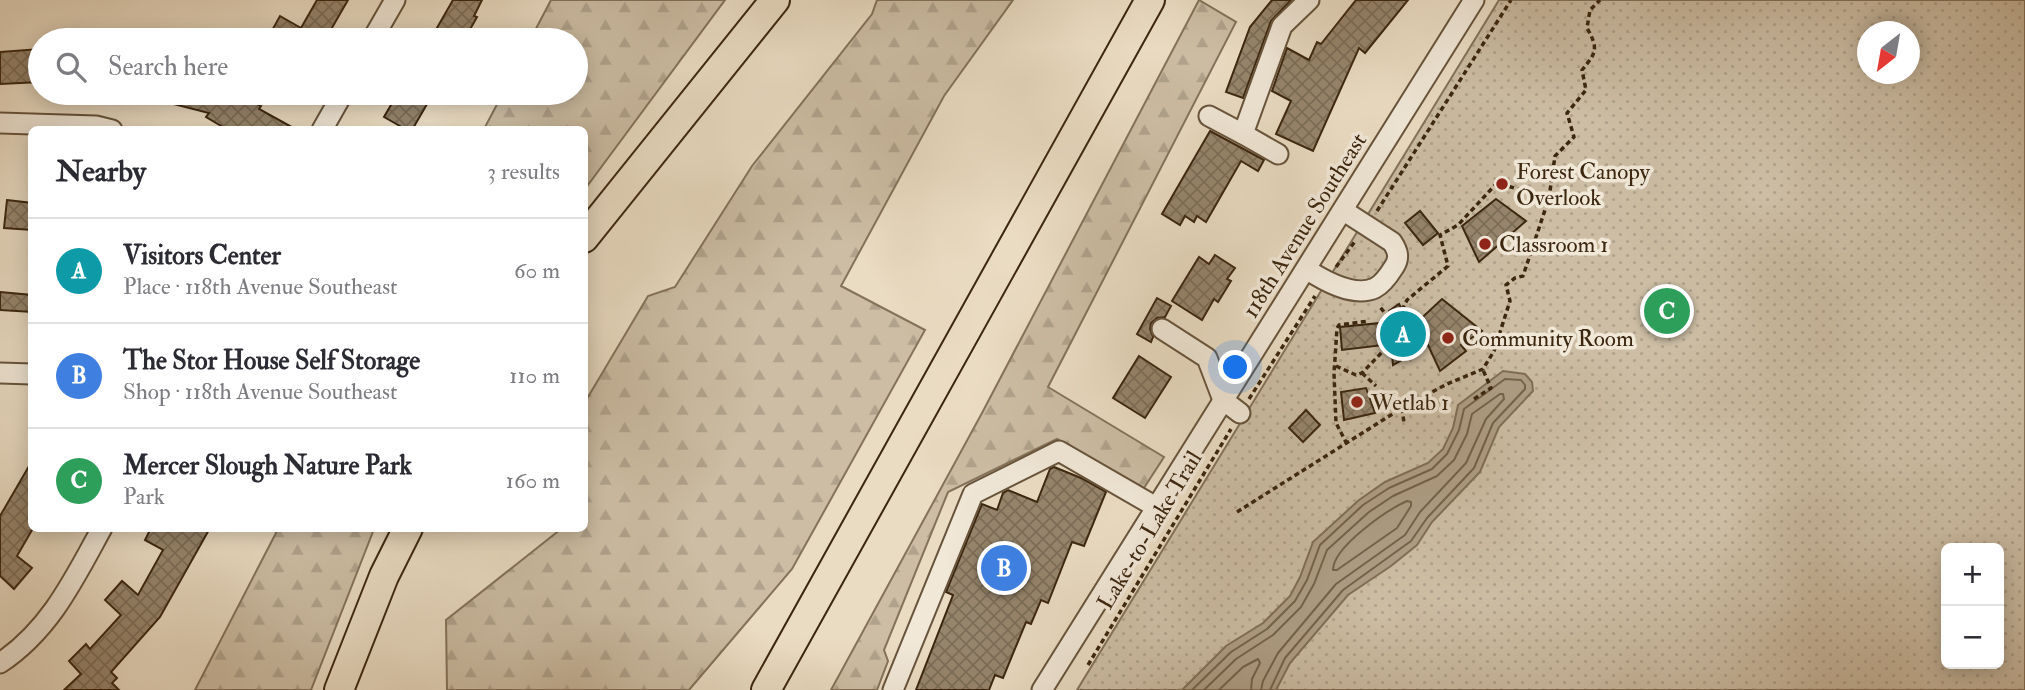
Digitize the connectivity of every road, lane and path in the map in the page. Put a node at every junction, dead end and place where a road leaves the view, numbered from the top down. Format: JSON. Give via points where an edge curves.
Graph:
{"nodes":[{"id":1,"x":394,"y":0,"type":"edge"},
{"id":2,"x":775,"y":0,"type":"edge"},
{"id":3,"x":1150,"y":0,"type":"edge"},
{"id":4,"x":1309,"y":0,"type":"edge"},
{"id":5,"x":1474,"y":0,"type":"edge"},
{"id":6,"x":1600,"y":0,"type":"edge"},
{"id":7,"x":379,"y":28,"type":"edge"},
{"id":8,"x":336,"y":105,"type":"edge"},
{"id":9,"x":1209,"y":116,"type":"dead end"},
{"id":10,"x":0,"y":123,"type":"edge"},
{"id":11,"x":96,"y":126,"type":"edge"},
{"id":12,"x":324,"y":126,"type":"edge"},
{"id":13,"x":1243,"y":134,"type":"junction"},
{"id":14,"x":1278,"y":154,"type":"dead end"},
{"id":15,"x":1549,"y":198,"type":"junction"},
{"id":16,"x":1344,"y":211,"type":"junction"},
{"id":17,"x":588,"y":233,"type":"edge"},
{"id":18,"x":1306,"y":269,"type":"junction"},
{"id":19,"x":1379,"y":306,"type":"dead end"},
{"id":20,"x":1402,"y":310,"type":"dead end"},
{"id":21,"x":1369,"y":321,"type":"dead end"},
{"id":22,"x":1162,"y":328,"type":"dead end"},
{"id":23,"x":1336,"y":366,"type":"junction"},
{"id":24,"x":1483,"y":369,"type":"junction"},
{"id":25,"x":0,"y":373,"type":"edge"},
{"id":26,"x":1362,"y":373,"type":"junction"},
{"id":27,"x":28,"y":374,"type":"edge"},
{"id":28,"x":1376,"y":386,"type":"dead end"},
{"id":29,"x":1223,"y":400,"type":"junction"},
{"id":30,"x":1474,"y":400,"type":"dead end"},
{"id":31,"x":1402,"y":408,"type":"junction"},
{"id":32,"x":1240,"y":413,"type":"joint"},
{"id":33,"x":1404,"y":423,"type":"dead end"},
{"id":34,"x":1347,"y":444,"type":"junction"},
{"id":35,"x":1156,"y":507,"type":"junction"},
{"id":36,"x":1237,"y":512,"type":"dead end"},
{"id":37,"x":100,"y":532,"type":"edge"},
{"id":38,"x":406,"y":532,"type":"edge"},
{"id":39,"x":0,"y":663,"type":"edge"},
{"id":40,"x":1088,"y":665,"type":"dead end"},
{"id":41,"x":772,"y":682,"type":"edge"},
{"id":42,"x":339,"y":690,"type":"edge"},
{"id":43,"x":893,"y":690,"type":"edge"},
{"id":44,"x":1042,"y":690,"type":"edge"}],
"edges":[{"from":1,"to":7,"type":"street"},
{"from":2,"to":17,"type":"highway"},
{"from":3,"to":41,"type":"highway"},
{"from":4,"to":13,"type":"street","via":[[1282,26]]},
{"from":5,"to":16,"type":"street","name":"118th Avenue Southeast"},
{"from":6,"to":15,"type":"path","via":[[1590,10],[1587,28],[1595,41],[1595,55],[1582,70],[1586,90],[1567,113],[1574,137],[1555,156]]},
{"from":8,"to":12,"type":"street"},
{"from":9,"to":13,"type":"street"},
{"from":10,"to":11,"type":"street"},
{"from":13,"to":14,"type":"street"},
{"from":15,"to":20,"type":"path","via":[[1497,183],[1458,225],[1440,235],[1448,265],[1407,300]]},
{"from":15,"to":24,"type":"path","via":[[1523,276],[1506,285],[1510,301],[1494,351]]},
{"from":16,"to":18,"type":"street","name":"118th Avenue Southeast"},
{"from":16,"to":18,"type":"street","via":[[1392,242],[1398,255],[1392,270],[1381,284],[1367,290],[1342,287]]},
{"from":18,"to":29,"type":"street","name":"118th Avenue Southeast"},
{"from":19,"to":26,"type":"path","via":[[1390,320],[1387,347]]},
{"from":21,"to":23,"type":"path","via":[[1339,325]]},
{"from":22,"to":29,"type":"street","via":[[1207,358]]},
{"from":23,"to":26,"type":"path"},
{"from":23,"to":34,"type":"path","via":[[1336,423]]},
{"from":24,"to":30,"type":"path","via":[[1491,388]]},
{"from":24,"to":31,"type":"path"},
{"from":25,"to":27,"type":"street"},
{"from":26,"to":28,"type":"path"},
{"from":29,"to":32,"type":"street"},
{"from":29,"to":35,"type":"street","name":"118th Avenue Southeast"},
{"from":31,"to":33,"type":"path"},
{"from":31,"to":34,"type":"path"},
{"from":32,"to":40,"type":"path","name":"Lake-to-Lake Trail"},
{"from":34,"to":36,"type":"path"},
{"from":35,"to":43,"type":"street","via":[[1059,451],[973,494]]},
{"from":35,"to":44,"type":"street","name":"118th Avenue Southeast"},
{"from":37,"to":39,"type":"street","via":[[63,600],[23,646]]},
{"from":38,"to":42,"type":"highway"}]}
